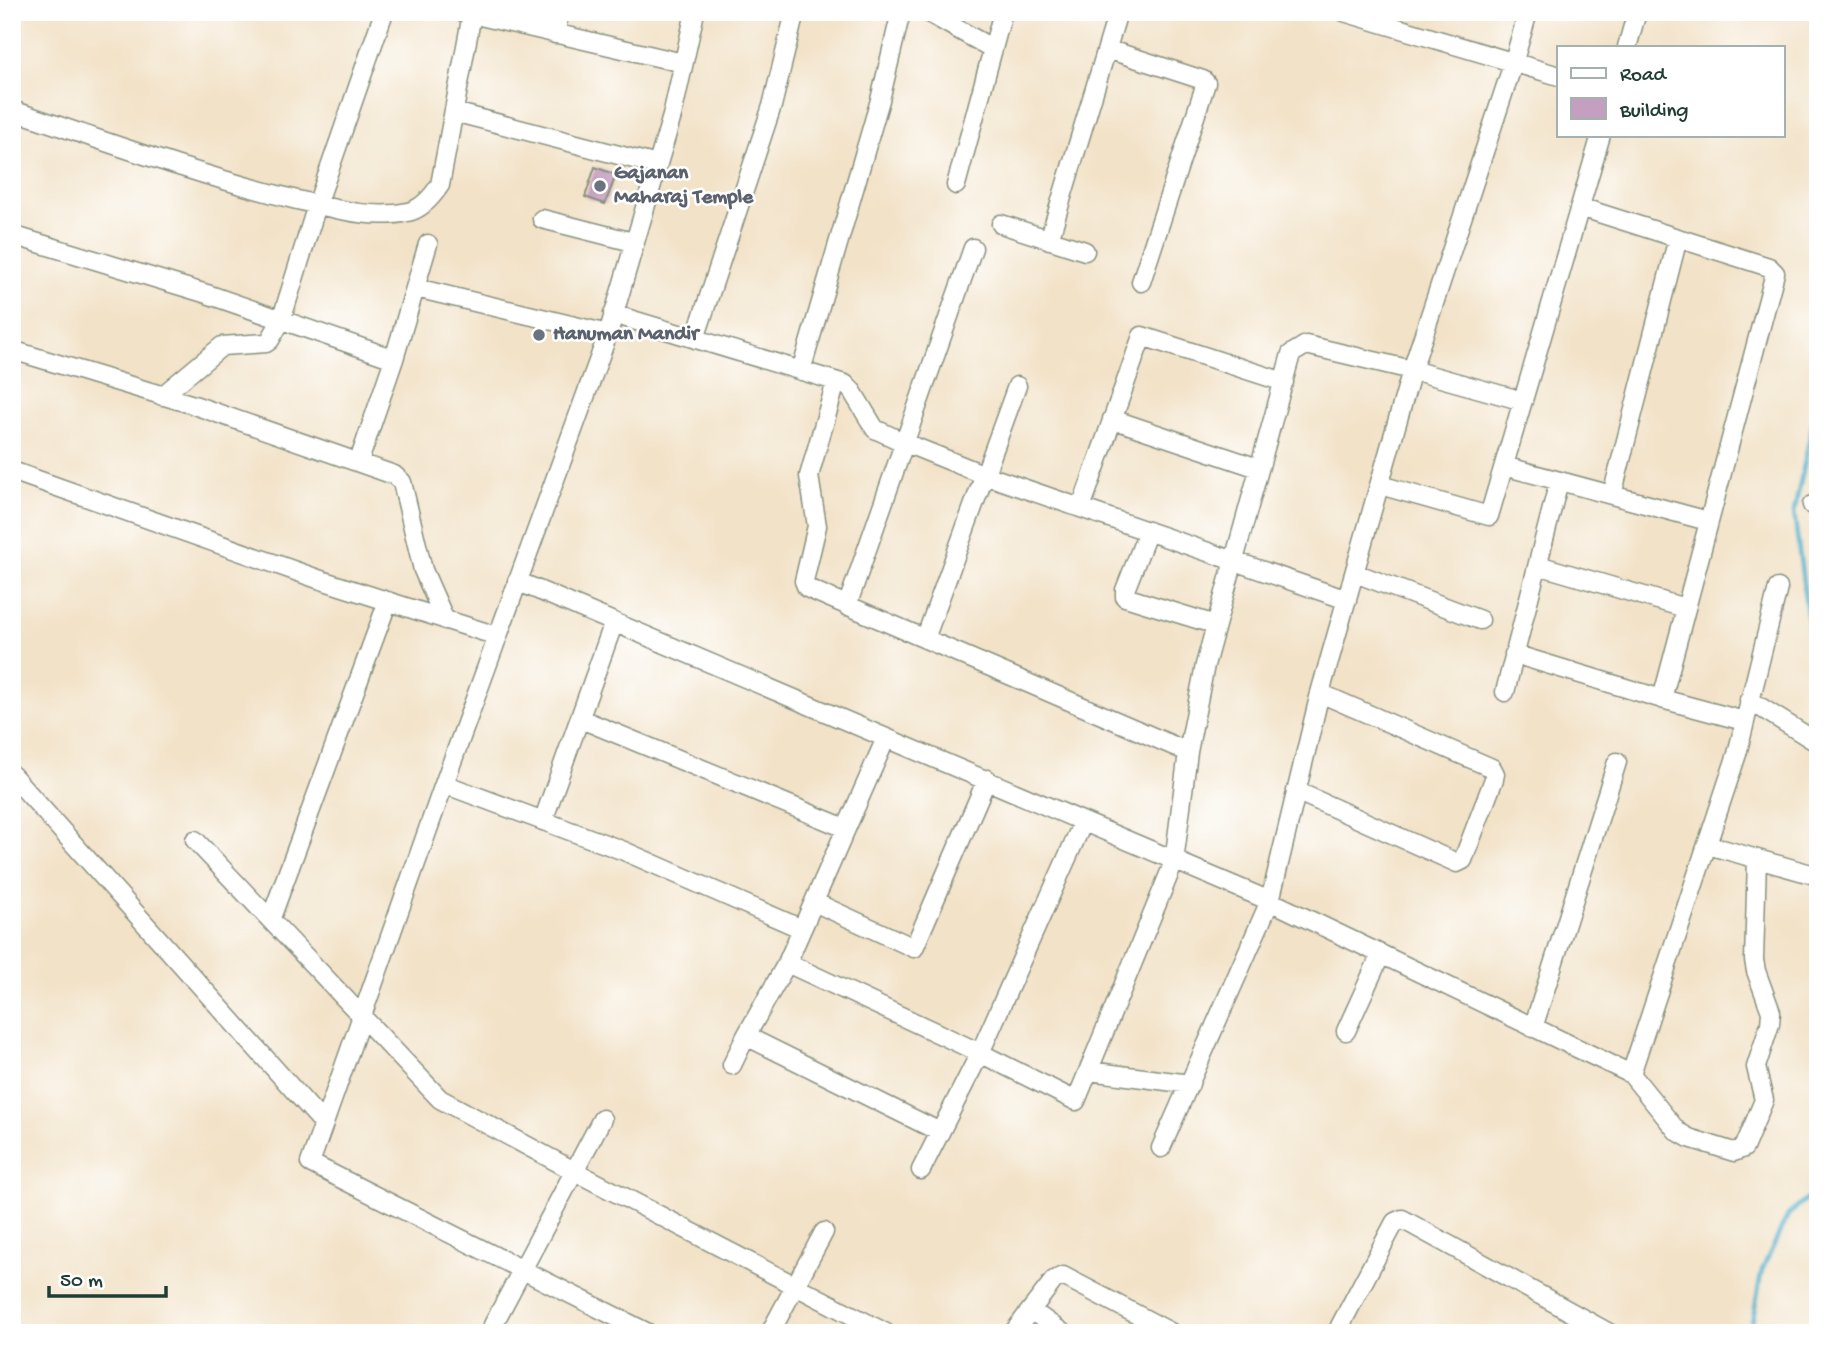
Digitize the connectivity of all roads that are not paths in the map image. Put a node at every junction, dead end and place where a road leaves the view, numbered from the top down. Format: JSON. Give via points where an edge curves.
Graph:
{"nodes":[{"id":1,"x":384,"y":12,"type":"edge"},
{"id":2,"x":560,"y":12,"type":"edge"},
{"id":3,"x":695,"y":12,"type":"edge"},
{"id":4,"x":795,"y":12,"type":"edge"},
{"id":5,"x":901,"y":12,"type":"edge"},
{"id":6,"x":927,"y":12,"type":"edge"},
{"id":7,"x":1003,"y":12,"type":"edge"},
{"id":8,"x":1118,"y":12,"type":"edge"},
{"id":9,"x":1344,"y":12,"type":"edge"},
{"id":10,"x":1528,"y":12,"type":"edge"},
{"id":11,"x":1637,"y":12,"type":"edge"},
{"id":12,"x":468,"y":13,"type":"edge"},
{"id":13,"x":555,"y":34,"type":"junction"},
{"id":14,"x":1627,"y":46,"type":"edge"},
{"id":15,"x":1107,"y":48,"type":"junction"},
{"id":16,"x":993,"y":49,"type":"junction"},
{"id":17,"x":682,"y":62,"type":"junction"},
{"id":18,"x":1513,"y":64,"type":"junction"},
{"id":19,"x":1557,"y":75,"type":"edge"},
{"id":20,"x":12,"y":110,"type":"edge"},
{"id":21,"x":454,"y":112,"type":"junction"},
{"id":22,"x":1601,"y":136,"type":"edge"},
{"id":23,"x":657,"y":165,"type":"junction"},
{"id":24,"x":956,"y":185,"type":"dead end"},
{"id":25,"x":317,"y":205,"type":"junction"},
{"id":26,"x":1580,"y":207,"type":"junction"},
{"id":27,"x":542,"y":219,"type":"dead end"},
{"id":28,"x":1001,"y":224,"type":"dead end"},
{"id":29,"x":12,"y":235,"type":"edge"},
{"id":30,"x":1678,"y":238,"type":"junction"},
{"id":31,"x":1049,"y":240,"type":"junction"},
{"id":32,"x":633,"y":242,"type":"junction"},
{"id":33,"x":428,"y":244,"type":"dead end"},
{"id":34,"x":973,"y":248,"type":"dead end"},
{"id":35,"x":1085,"y":251,"type":"dead end"},
{"id":36,"x":1141,"y":282,"type":"dead end"},
{"id":37,"x":416,"y":288,"type":"junction"},
{"id":38,"x":613,"y":314,"type":"junction"},
{"id":39,"x":281,"y":321,"type":"junction"},
{"id":40,"x":608,"y":334,"type":"junction"},
{"id":41,"x":695,"y":339,"type":"junction"},
{"id":42,"x":12,"y":350,"type":"edge"},
{"id":43,"x":394,"y":359,"type":"junction"},
{"id":44,"x":1412,"y":370,"type":"junction"},
{"id":45,"x":801,"y":371,"type":"junction"},
{"id":46,"x":836,"y":382,"type":"junction"},
{"id":47,"x":1284,"y":382,"type":"junction"},
{"id":48,"x":1017,"y":386,"type":"dead end"},
{"id":49,"x":162,"y":396,"type":"junction"},
{"id":50,"x":1523,"y":401,"type":"junction"},
{"id":51,"x":1112,"y":419,"type":"junction"},
{"id":52,"x":903,"y":442,"type":"junction"},
{"id":53,"x":359,"y":461,"type":"junction"},
{"id":54,"x":1504,"y":466,"type":"junction"},
{"id":55,"x":1258,"y":468,"type":"junction"},
{"id":56,"x":12,"y":471,"type":"edge"},
{"id":57,"x":985,"y":475,"type":"junction"},
{"id":58,"x":1559,"y":481,"type":"junction"},
{"id":59,"x":1380,"y":485,"type":"junction"},
{"id":60,"x":1612,"y":495,"type":"junction"},
{"id":61,"x":1081,"y":508,"type":"junction"},
{"id":62,"x":1708,"y":521,"type":"junction"},
{"id":63,"x":1148,"y":531,"type":"junction"},
{"id":64,"x":1234,"y":561,"type":"junction"},
{"id":65,"x":1538,"y":565,"type":"junction"},
{"id":66,"x":1355,"y":573,"type":"junction"},
{"id":67,"x":517,"y":581,"type":"junction"},
{"id":68,"x":1778,"y":589,"type":"dead end"},
{"id":69,"x":1347,"y":600,"type":"junction"},
{"id":70,"x":388,"y":601,"type":"junction"},
{"id":71,"x":847,"y":606,"type":"junction"},
{"id":72,"x":1685,"y":608,"type":"junction"},
{"id":73,"x":445,"y":620,"type":"junction"},
{"id":74,"x":1480,"y":620,"type":"dead end"},
{"id":75,"x":614,"y":622,"type":"junction"},
{"id":76,"x":1216,"y":625,"type":"junction"},
{"id":77,"x":497,"y":636,"type":"junction"},
{"id":78,"x":925,"y":639,"type":"junction"},
{"id":79,"x":1514,"y":654,"type":"junction"},
{"id":80,"x":1505,"y":692,"type":"dead end"},
{"id":81,"x":1320,"y":693,"type":"junction"},
{"id":82,"x":1662,"y":699,"type":"junction"},
{"id":83,"x":1749,"y":700,"type":"junction"},
{"id":84,"x":581,"y":719,"type":"junction"},
{"id":85,"x":1745,"y":721,"type":"junction"},
{"id":86,"x":886,"y":738,"type":"junction"},
{"id":87,"x":1818,"y":743,"type":"edge"},
{"id":88,"x":1188,"y":752,"type":"junction"},
{"id":89,"x":1617,"y":762,"type":"dead end"},
{"id":90,"x":12,"y":775,"type":"edge"},
{"id":91,"x":986,"y":779,"type":"junction"},
{"id":92,"x":444,"y":785,"type":"junction"},
{"id":93,"x":1296,"y":791,"type":"junction"},
{"id":94,"x":543,"y":821,"type":"junction"},
{"id":95,"x":1083,"y":822,"type":"junction"},
{"id":96,"x":845,"y":828,"type":"junction"},
{"id":97,"x":195,"y":840,"type":"dead end"},
{"id":98,"x":1708,"y":845,"type":"junction"},
{"id":99,"x":1757,"y":859,"type":"junction"},
{"id":100,"x":1174,"y":862,"type":"junction"},
{"id":101,"x":1818,"y":876,"type":"edge"},
{"id":102,"x":1270,"y":901,"type":"junction"},
{"id":103,"x":814,"y":902,"type":"junction"},
{"id":104,"x":271,"y":918,"type":"junction"},
{"id":105,"x":802,"y":929,"type":"junction"},
{"id":106,"x":1381,"y":954,"type":"junction"},
{"id":107,"x":786,"y":963,"type":"junction"},
{"id":108,"x":361,"y":1016,"type":"junction"},
{"id":109,"x":1533,"y":1028,"type":"junction"},
{"id":110,"x":1346,"y":1031,"type":"dead end"},
{"id":111,"x":746,"y":1036,"type":"junction"},
{"id":112,"x":980,"y":1053,"type":"junction"},
{"id":113,"x":732,"y":1065,"type":"dead end"},
{"id":114,"x":1089,"y":1071,"type":"junction"},
{"id":115,"x":1631,"y":1074,"type":"junction"},
{"id":116,"x":1190,"y":1084,"type":"junction"},
{"id":117,"x":602,"y":1119,"type":"dead end"},
{"id":118,"x":324,"y":1124,"type":"junction"},
{"id":119,"x":940,"y":1132,"type":"junction"},
{"id":120,"x":1161,"y":1149,"type":"dead end"},
{"id":121,"x":921,"y":1170,"type":"dead end"},
{"id":122,"x":575,"y":1171,"type":"junction"},
{"id":123,"x":824,"y":1232,"type":"dead end"},
{"id":124,"x":523,"y":1269,"type":"junction"},
{"id":125,"x":795,"y":1287,"type":"junction"},
{"id":126,"x":1031,"y":1310,"type":"junction"},
{"id":127,"x":494,"y":1325,"type":"dead end"},
{"id":128,"x":648,"y":1333,"type":"edge"},
{"id":129,"x":770,"y":1333,"type":"edge"},
{"id":130,"x":886,"y":1333,"type":"edge"},
{"id":131,"x":1013,"y":1333,"type":"edge"},
{"id":132,"x":1063,"y":1333,"type":"edge"},
{"id":133,"x":1172,"y":1333,"type":"edge"},
{"id":134,"x":1342,"y":1333,"type":"edge"},
{"id":135,"x":1609,"y":1333,"type":"edge"}],
"edges":[{"from":1,"to":25,"type":"street"},
{"from":2,"to":13,"type":"street"},
{"from":3,"to":17,"type":"street"},
{"from":4,"to":41,"type":"street","via":[[772,106]]},
{"from":5,"to":45,"type":"street","via":[[856,187]]},
{"from":6,"to":16,"type":"street"},
{"from":7,"to":16,"type":"street"},
{"from":8,"to":15,"type":"street"},
{"from":9,"to":18,"type":"street"},
{"from":10,"to":18,"type":"street"},
{"from":11,"to":14,"type":"street"},
{"from":12,"to":13,"type":"street"},
{"from":12,"to":21,"type":"street"},
{"from":13,"to":17,"type":"street"},
{"from":15,"to":31,"type":"street"},
{"from":15,"to":36,"type":"street","via":[[1206,83]]},
{"from":16,"to":24,"type":"street"},
{"from":17,"to":23,"type":"street"},
{"from":18,"to":19,"type":"street"},
{"from":18,"to":44,"type":"street"},
{"from":20,"to":25,"type":"street","via":[[183,168]]},
{"from":21,"to":23,"type":"street"},
{"from":21,"to":25,"type":"street","via":[[440,186],[422,205],[379,215]]},
{"from":22,"to":26,"type":"street"},
{"from":23,"to":32,"type":"street"},
{"from":25,"to":39,"type":"street"},
{"from":26,"to":30,"type":"street"},
{"from":26,"to":50,"type":"street"},
{"from":27,"to":32,"type":"street"},
{"from":28,"to":31,"type":"street"},
{"from":29,"to":39,"type":"street","via":[[196,290]]},
{"from":30,"to":60,"type":"street"},
{"from":30,"to":62,"type":"street","via":[[1769,267],[1775,273]]},
{"from":31,"to":35,"type":"street"},
{"from":32,"to":38,"type":"street"},
{"from":33,"to":37,"type":"street"},
{"from":34,"to":52,"type":"street"},
{"from":37,"to":40,"type":"street"},
{"from":37,"to":43,"type":"street"},
{"from":38,"to":40,"type":"street"},
{"from":38,"to":41,"type":"street"},
{"from":39,"to":43,"type":"street"},
{"from":39,"to":49,"type":"street","via":[[270,341],[222,346]]},
{"from":40,"to":67,"type":"street"},
{"from":41,"to":45,"type":"street"},
{"from":42,"to":49,"type":"street"},
{"from":43,"to":53,"type":"street"},
{"from":44,"to":47,"type":"street","via":[[1307,345],[1291,354]]},
{"from":44,"to":50,"type":"street"},
{"from":44,"to":59,"type":"street"},
{"from":45,"to":46,"type":"street"},
{"from":46,"to":52,"type":"street","via":[[852,391],[876,429]]},
{"from":46,"to":71,"type":"street","via":[[809,476],[817,526],[804,581],[807,588]]},
{"from":47,"to":51,"type":"street","via":[[1142,336]]},
{"from":47,"to":55,"type":"street"},
{"from":48,"to":57,"type":"street"},
{"from":49,"to":53,"type":"street"},
{"from":50,"to":54,"type":"street"},
{"from":51,"to":55,"type":"street"},
{"from":51,"to":61,"type":"street"},
{"from":52,"to":57,"type":"street"},
{"from":52,"to":71,"type":"street"},
{"from":53,"to":73,"type":"street","via":[[402,482],[423,570]]},
{"from":54,"to":58,"type":"street"},
{"from":54,"to":59,"type":"street","via":[[1489,516]]},
{"from":55,"to":64,"type":"street"},
{"from":56,"to":70,"type":"street"},
{"from":57,"to":61,"type":"street"},
{"from":57,"to":78,"type":"street"},
{"from":58,"to":60,"type":"street"},
{"from":58,"to":65,"type":"street"},
{"from":59,"to":66,"type":"street"},
{"from":60,"to":62,"type":"street"},
{"from":61,"to":63,"type":"street"},
{"from":62,"to":72,"type":"street"},
{"from":63,"to":64,"type":"street"},
{"from":63,"to":76,"type":"street","via":[[1125,597]]},
{"from":64,"to":69,"type":"street"},
{"from":64,"to":76,"type":"street"},
{"from":65,"to":72,"type":"street"},
{"from":65,"to":79,"type":"street"},
{"from":66,"to":69,"type":"street"},
{"from":66,"to":74,"type":"street"},
{"from":67,"to":75,"type":"street"},
{"from":67,"to":77,"type":"street"},
{"from":68,"to":83,"type":"street"},
{"from":69,"to":81,"type":"street"},
{"from":70,"to":73,"type":"street"},
{"from":70,"to":104,"type":"street"},
{"from":71,"to":78,"type":"street"},
{"from":72,"to":82,"type":"street"},
{"from":73,"to":77,"type":"street"},
{"from":75,"to":84,"type":"street"},
{"from":75,"to":86,"type":"street"},
{"from":76,"to":88,"type":"street"},
{"from":77,"to":92,"type":"street"},
{"from":78,"to":88,"type":"street"},
{"from":79,"to":80,"type":"street"},
{"from":79,"to":82,"type":"street"},
{"from":81,"to":93,"type":"street"},
{"from":81,"to":93,"type":"street","via":[[1492,768],[1494,779],[1463,860],[1457,863]]},
{"from":82,"to":85,"type":"street"},
{"from":83,"to":85,"type":"street"},
{"from":83,"to":87,"type":"street"},
{"from":84,"to":94,"type":"street"},
{"from":84,"to":96,"type":"street"},
{"from":85,"to":98,"type":"street"},
{"from":86,"to":91,"type":"street"},
{"from":86,"to":96,"type":"street"},
{"from":88,"to":100,"type":"street"},
{"from":89,"to":109,"type":"street"},
{"from":90,"to":118,"type":"street"},
{"from":91,"to":95,"type":"street"},
{"from":91,"to":103,"type":"street","via":[[914,948]]},
{"from":92,"to":94,"type":"street"},
{"from":92,"to":108,"type":"street"},
{"from":93,"to":102,"type":"street"},
{"from":94,"to":105,"type":"street"},
{"from":95,"to":100,"type":"street"},
{"from":95,"to":112,"type":"street"},
{"from":96,"to":103,"type":"street"},
{"from":97,"to":104,"type":"street"},
{"from":98,"to":99,"type":"street"},
{"from":98,"to":115,"type":"street"},
{"from":99,"to":101,"type":"street"},
{"from":99,"to":115,"type":"street","via":[[1754,960],[1771,1012],[1756,1067],[1764,1100],[1744,1148],[1734,1152],[1682,1135]]},
{"from":100,"to":102,"type":"street"},
{"from":100,"to":114,"type":"street"},
{"from":102,"to":106,"type":"street"},
{"from":102,"to":116,"type":"street"},
{"from":103,"to":105,"type":"street"},
{"from":104,"to":108,"type":"street"},
{"from":105,"to":107,"type":"street"},
{"from":106,"to":109,"type":"street"},
{"from":106,"to":110,"type":"street"},
{"from":107,"to":111,"type":"street"},
{"from":107,"to":112,"type":"street"},
{"from":108,"to":118,"type":"street"},
{"from":108,"to":122,"type":"street","via":[[440,1099]]},
{"from":109,"to":115,"type":"street"},
{"from":111,"to":113,"type":"street"},
{"from":111,"to":119,"type":"street"},
{"from":112,"to":114,"type":"street","via":[[1076,1101]]},
{"from":112,"to":119,"type":"street"},
{"from":114,"to":116,"type":"street"},
{"from":116,"to":120,"type":"street"},
{"from":117,"to":122,"type":"street"},
{"from":118,"to":124,"type":"street","via":[[310,1163]]},
{"from":119,"to":121,"type":"street"},
{"from":122,"to":124,"type":"street"},
{"from":122,"to":125,"type":"street"},
{"from":123,"to":125,"type":"street"},
{"from":124,"to":127,"type":"street"},
{"from":124,"to":128,"type":"street"},
{"from":125,"to":129,"type":"street"},
{"from":125,"to":130,"type":"street"},
{"from":126,"to":131,"type":"street"},
{"from":126,"to":132,"type":"street"},
{"from":126,"to":133,"type":"street","via":[[1054,1280],[1063,1276]]},
{"from":134,"to":135,"type":"street","via":[[1340,1326],[1395,1222],[1402,1219]]}]}
